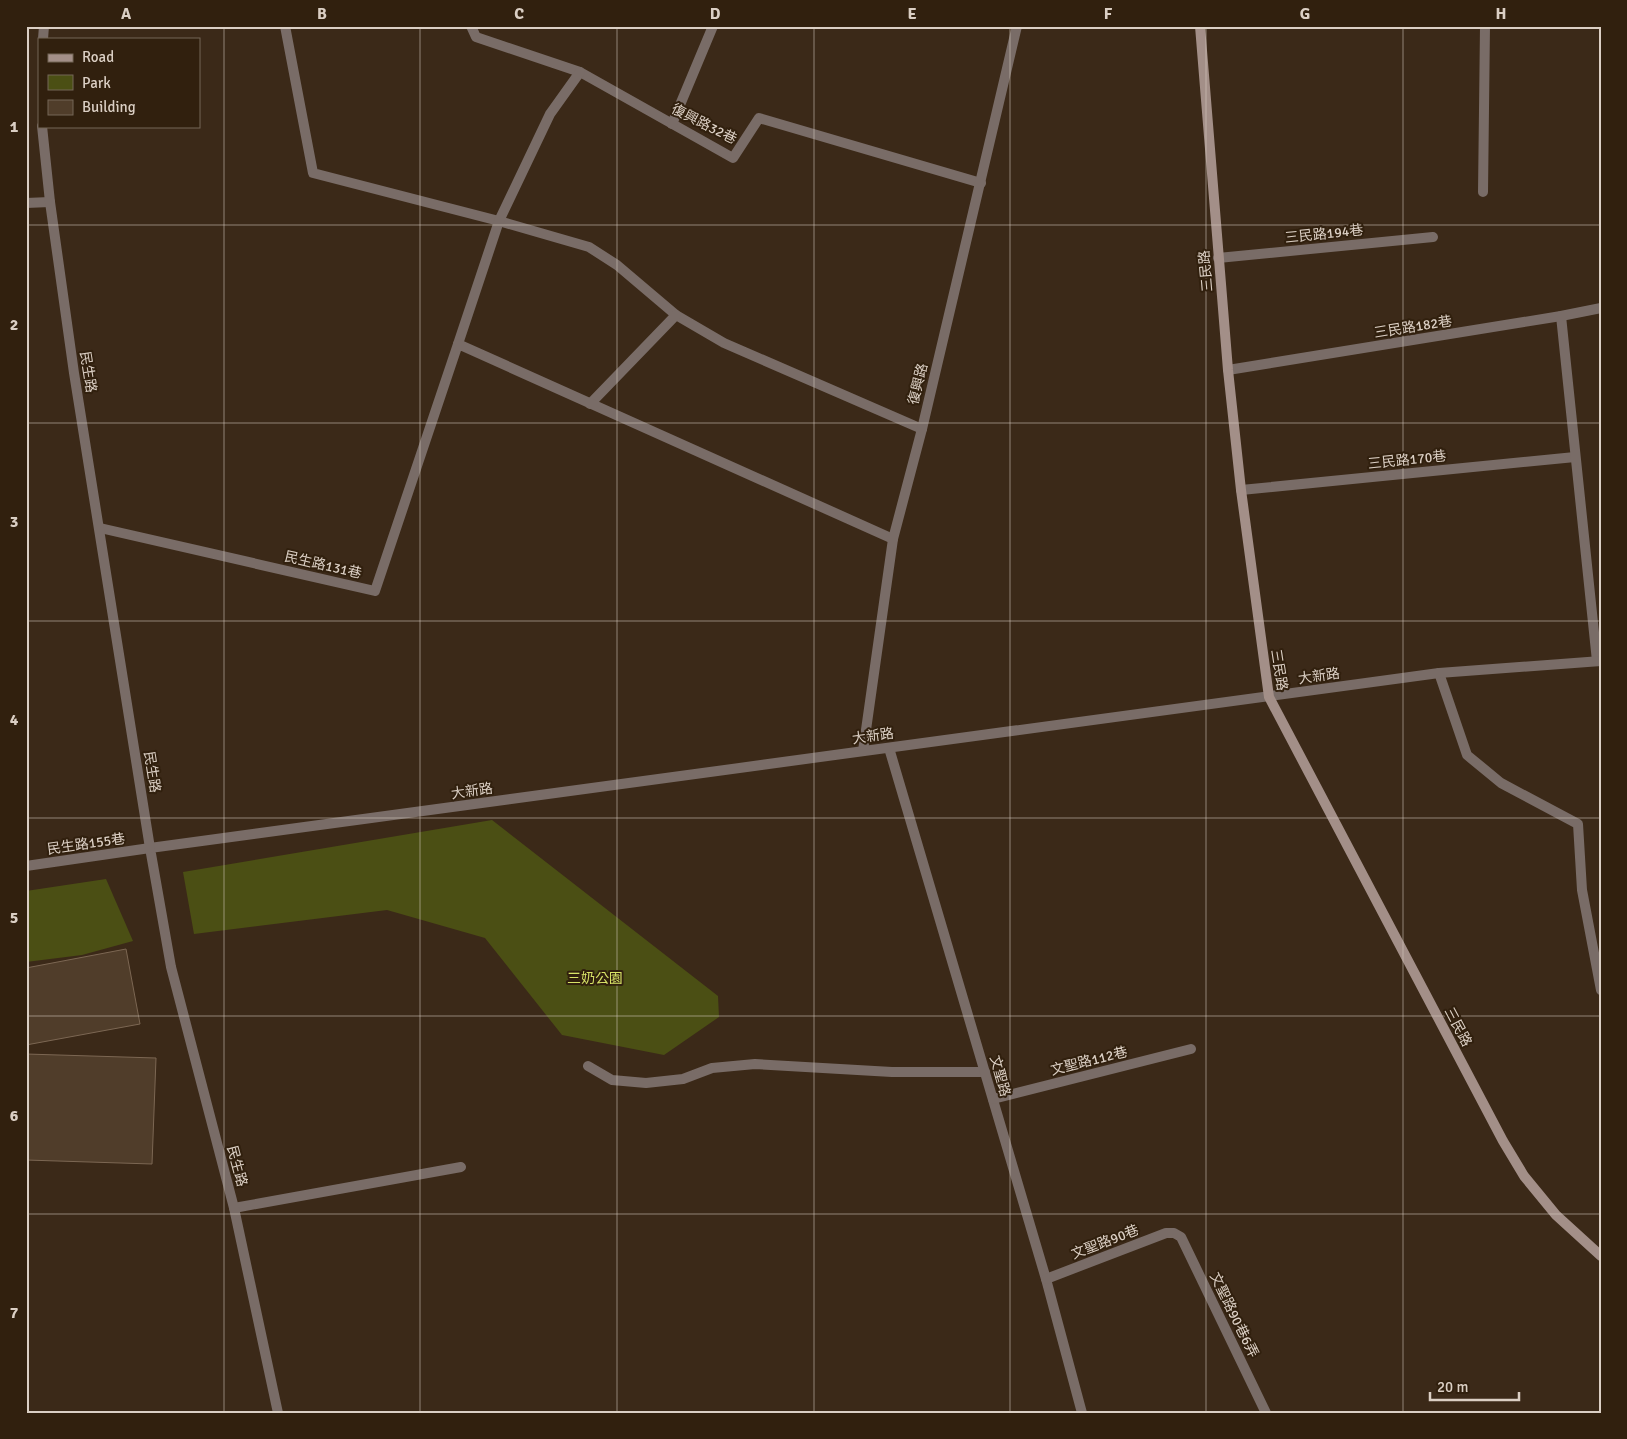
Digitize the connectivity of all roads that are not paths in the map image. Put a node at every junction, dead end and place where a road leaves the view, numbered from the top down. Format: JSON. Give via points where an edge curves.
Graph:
{"nodes":[{"id":1,"x":285,"y":26,"type":"edge"},
{"id":2,"x":471,"y":26,"type":"edge"},
{"id":3,"x":713,"y":26,"type":"edge"},
{"id":4,"x":1017,"y":26,"type":"edge"},
{"id":5,"x":1200,"y":26,"type":"edge"},
{"id":6,"x":1485,"y":26,"type":"edge"},
{"id":7,"x":580,"y":72,"type":"junction"},
{"id":8,"x":672,"y":124,"type":"junction"},
{"id":9,"x":42,"y":128,"type":"edge"},
{"id":10,"x":981,"y":183,"type":"junction"},
{"id":11,"x":1483,"y":192,"type":"dead end"},
{"id":12,"x":26,"y":202,"type":"edge"},
{"id":13,"x":50,"y":202,"type":"junction"},
{"id":14,"x":500,"y":221,"type":"junction"},
{"id":15,"x":1433,"y":237,"type":"dead end"},
{"id":16,"x":1218,"y":258,"type":"junction"},
{"id":17,"x":1601,"y":308,"type":"edge"},
{"id":18,"x":676,"y":315,"type":"junction"},
{"id":19,"x":1562,"y":316,"type":"junction"},
{"id":20,"x":458,"y":344,"type":"junction"},
{"id":21,"x":1228,"y":370,"type":"junction"},
{"id":22,"x":590,"y":404,"type":"junction"},
{"id":23,"x":922,"y":429,"type":"junction"},
{"id":24,"x":1575,"y":457,"type":"junction"},
{"id":25,"x":1241,"y":490,"type":"junction"},
{"id":26,"x":100,"y":528,"type":"junction"},
{"id":27,"x":893,"y":539,"type":"junction"},
{"id":28,"x":1599,"y":661,"type":"edge"},
{"id":29,"x":1440,"y":674,"type":"junction"},
{"id":30,"x":1268,"y":697,"type":"junction"},
{"id":31,"x":889,"y":748,"type":"junction"},
{"id":32,"x":863,"y":751,"type":"junction"},
{"id":33,"x":150,"y":848,"type":"junction"},
{"id":34,"x":26,"y":866,"type":"edge"},
{"id":35,"x":1601,"y":990,"type":"edge"},
{"id":36,"x":1191,"y":1049,"type":"dead end"},
{"id":37,"x":588,"y":1066,"type":"dead end"},
{"id":38,"x":985,"y":1072,"type":"junction"},
{"id":39,"x":993,"y":1099,"type":"junction"},
{"id":40,"x":461,"y":1167,"type":"dead end"},
{"id":41,"x":234,"y":1208,"type":"junction"},
{"id":42,"x":1174,"y":1233,"type":"joint"},
{"id":43,"x":1601,"y":1256,"type":"edge"},
{"id":44,"x":1046,"y":1279,"type":"junction"},
{"id":45,"x":278,"y":1413,"type":"edge"},
{"id":46,"x":1082,"y":1413,"type":"edge"},
{"id":47,"x":1266,"y":1413,"type":"edge"}],
"edges":[{"from":1,"to":14,"type":"street","via":[[312,173]]},
{"from":2,"to":7,"type":"street","name":"復興路32巷","via":[[476,38]]},
{"from":3,"to":8,"type":"street"},
{"from":4,"to":10,"type":"street","name":"復興路"},
{"from":5,"to":16,"type":"main road","name":"三民路"},
{"from":6,"to":11,"type":"street"},
{"from":7,"to":8,"type":"street","name":"復興路32巷"},
{"from":7,"to":14,"type":"street","via":[[550,114]]},
{"from":8,"to":10,"type":"street","name":"復興路32巷","via":[[733,158],[760,118]]},
{"from":9,"to":13,"type":"street","name":"民生路"},
{"from":10,"to":23,"type":"street","name":"復興路"},
{"from":12,"to":13,"type":"street"},
{"from":13,"to":26,"type":"street","name":"民生路"},
{"from":14,"to":18,"type":"street","via":[[589,247],[617,265]]},
{"from":14,"to":20,"type":"street"},
{"from":15,"to":16,"type":"street","name":"三民路194巷"},
{"from":16,"to":21,"type":"main road","name":"三民路"},
{"from":17,"to":19,"type":"street","name":"三民路182巷"},
{"from":18,"to":22,"type":"street"},
{"from":18,"to":23,"type":"street","via":[[724,343]]},
{"from":19,"to":21,"type":"street","name":"三民路182巷"},
{"from":19,"to":24,"type":"street"},
{"from":20,"to":22,"type":"street"},
{"from":20,"to":26,"type":"street","name":"民生路131巷","via":[[375,591]]},
{"from":21,"to":25,"type":"main road","name":"三民路"},
{"from":22,"to":27,"type":"street"},
{"from":23,"to":27,"type":"street","name":"復興路"},
{"from":24,"to":25,"type":"street","name":"三民路170巷"},
{"from":24,"to":28,"type":"street"},
{"from":25,"to":30,"type":"main road","name":"三民路"},
{"from":26,"to":33,"type":"street","name":"民生路"},
{"from":27,"to":32,"type":"street","name":"復興路"},
{"from":28,"to":29,"type":"street","name":"大新路"},
{"from":29,"to":30,"type":"street","name":"大新路"},
{"from":29,"to":35,"type":"street","via":[[1467,755],[1501,783],[1578,824],[1582,890]]},
{"from":30,"to":31,"type":"street","name":"大新路"},
{"from":30,"to":43,"type":"main road","name":"三民路","via":[[1502,1142],[1524,1176],[1556,1215]]},
{"from":31,"to":32,"type":"street","name":"大新路"},
{"from":31,"to":38,"type":"street","name":"文聖路"},
{"from":32,"to":33,"type":"street","name":"大新路"},
{"from":33,"to":34,"type":"street","name":"民生路155巷"},
{"from":33,"to":41,"type":"street","name":"民生路","via":[[171,967]]},
{"from":36,"to":39,"type":"street","name":"文聖路112巷"},
{"from":37,"to":38,"type":"street","via":[[612,1080],[646,1083],[683,1079],[712,1068],[755,1064],[892,1072]]},
{"from":38,"to":39,"type":"street","name":"文聖路"},
{"from":39,"to":44,"type":"street","name":"文聖路"},
{"from":40,"to":41,"type":"street"},
{"from":41,"to":45,"type":"street","name":"民生路"},
{"from":42,"to":44,"type":"street","name":"文聖路90巷","via":[[1166,1233]]},
{"from":42,"to":47,"type":"street","name":"文聖路90巷6弄","via":[[1181,1237]]},
{"from":44,"to":46,"type":"street","name":"文聖路"}]}
